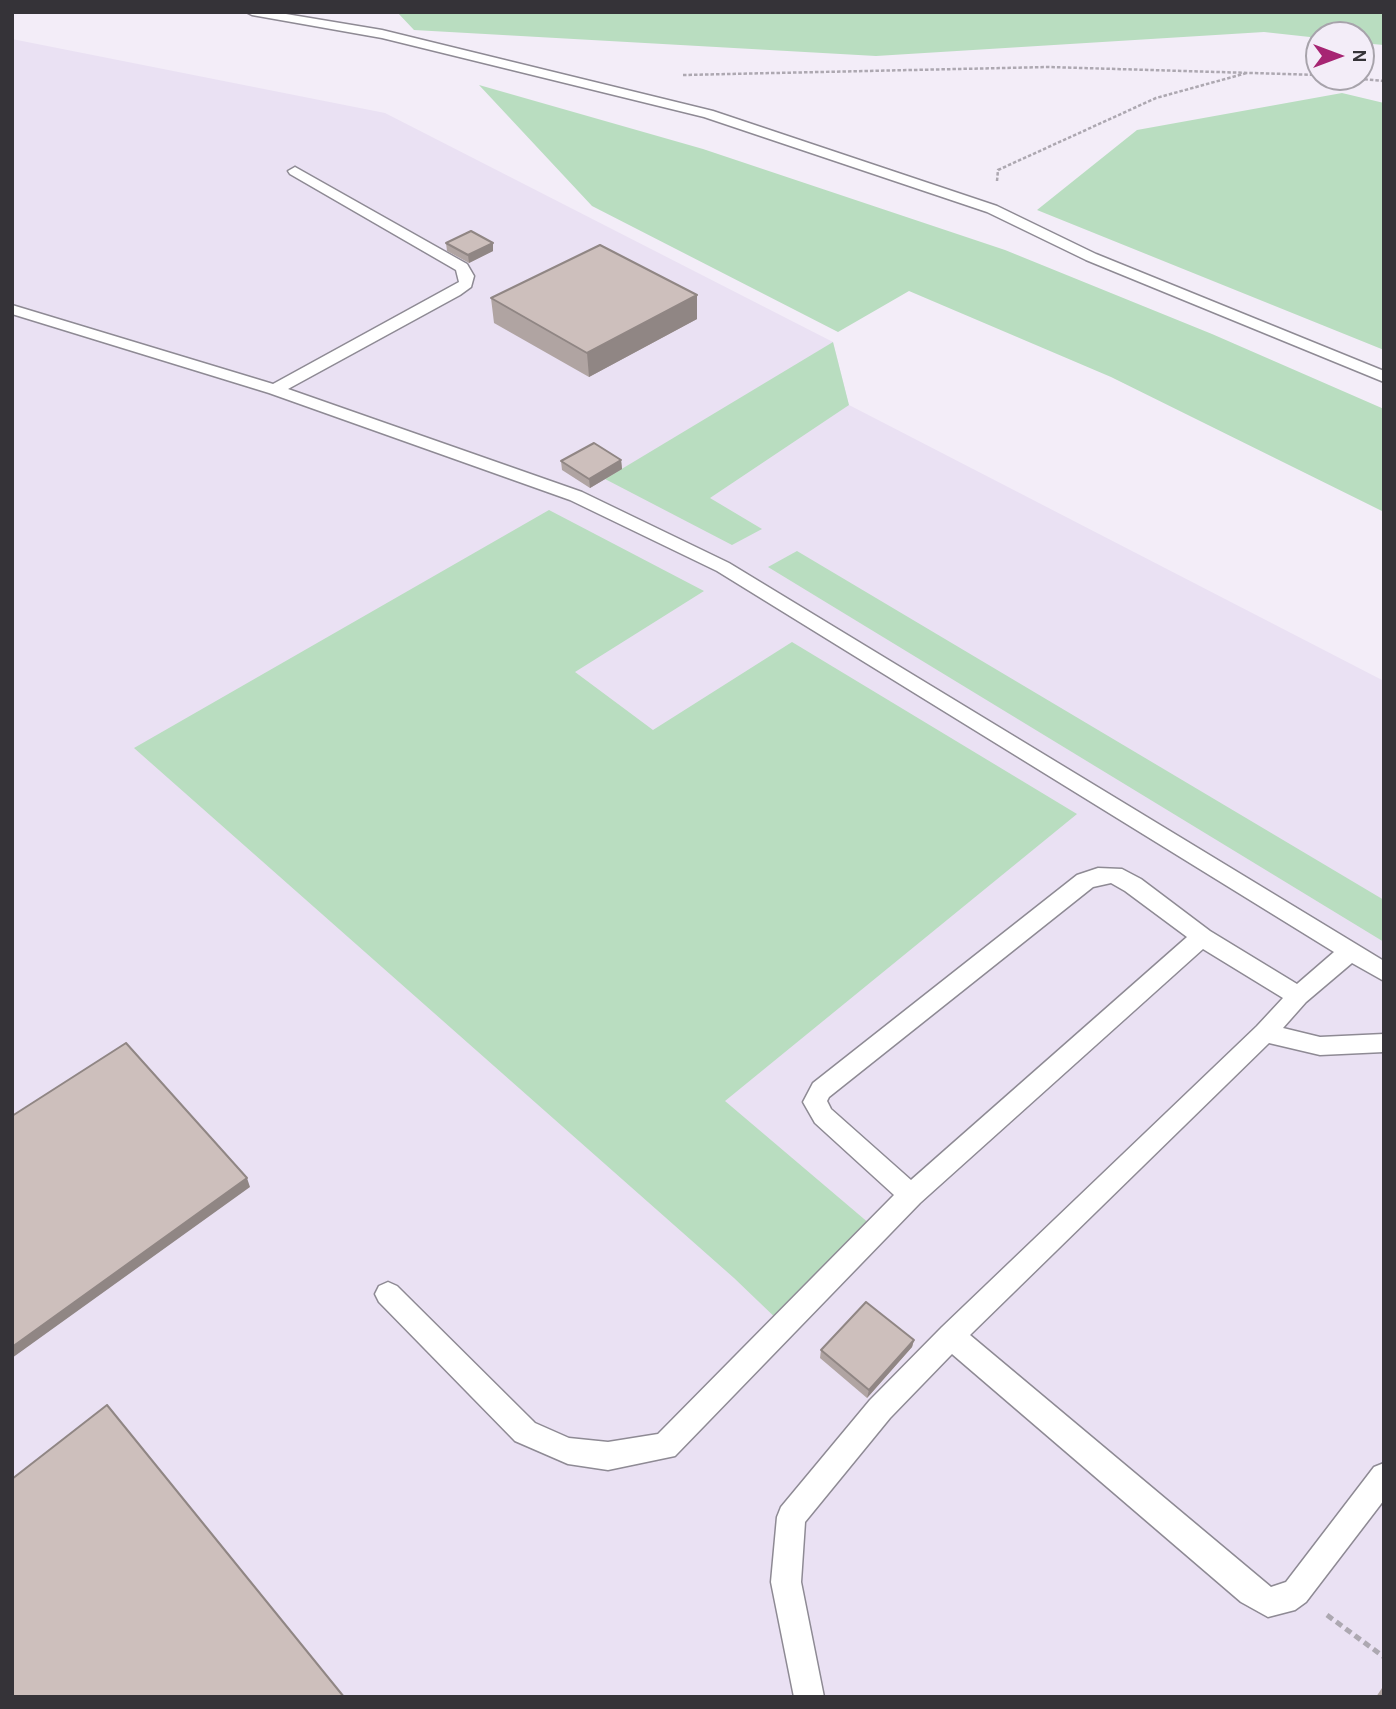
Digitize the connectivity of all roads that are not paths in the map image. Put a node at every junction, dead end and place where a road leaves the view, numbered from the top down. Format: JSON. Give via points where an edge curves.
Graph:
{"nodes":[{"id":1,"x":252,"y":12,"type":"edge"},
{"id":2,"x":295,"y":171,"type":"dead end"},
{"id":3,"x":12,"y":309,"type":"edge"},
{"id":4,"x":1384,"y":377,"type":"edge"},
{"id":5,"x":275,"y":390,"type":"junction"},
{"id":6,"x":1202,"y":937,"type":"junction"},
{"id":7,"x":1351,"y":951,"type":"junction"},
{"id":8,"x":1384,"y":972,"type":"edge"},
{"id":9,"x":1298,"y":996,"type":"junction"},
{"id":10,"x":1265,"y":1033,"type":"junction"},
{"id":11,"x":1384,"y":1042,"type":"edge"},
{"id":12,"x":911,"y":1195,"type":"junction"},
{"id":13,"x":388,"y":1294,"type":"dead end"},
{"id":14,"x":951,"y":1336,"type":"junction"},
{"id":15,"x":1384,"y":1477,"type":"edge"},
{"id":16,"x":810,"y":1697,"type":"edge"}],
"edges":[{"from":1,"to":4,"type":"lane","via":[[382,34],[708,114],[992,209],[1091,257]]},
{"from":2,"to":5,"type":"lane","via":[[462,267],[467,276],[466,284],[455,292]]},
{"from":3,"to":5,"type":"lane"},
{"from":5,"to":7,"type":"lane","via":[[576,496],[723,567]]},
{"from":6,"to":9,"type":"lane"},
{"from":6,"to":12,"type":"lane"},
{"from":6,"to":12,"type":"lane","via":[[1114,875],[1085,881],[821,1090],[816,1102],[822,1116]]},
{"from":7,"to":8,"type":"lane"},
{"from":7,"to":9,"type":"lane"},
{"from":9,"to":10,"type":"lane"},
{"from":10,"to":11,"type":"lane","via":[[1320,1046]]},
{"from":10,"to":14,"type":"lane"},
{"from":12,"to":13,"type":"lane","via":[[665,1446],[608,1457],[568,1451],[525,1432]]},
{"from":14,"to":15,"type":"lane","via":[[1268,1602],[1285,1600],[1296,1592]]},
{"from":14,"to":16,"type":"lane","via":[[880,1409],[791,1517],[786,1582]]}]}
